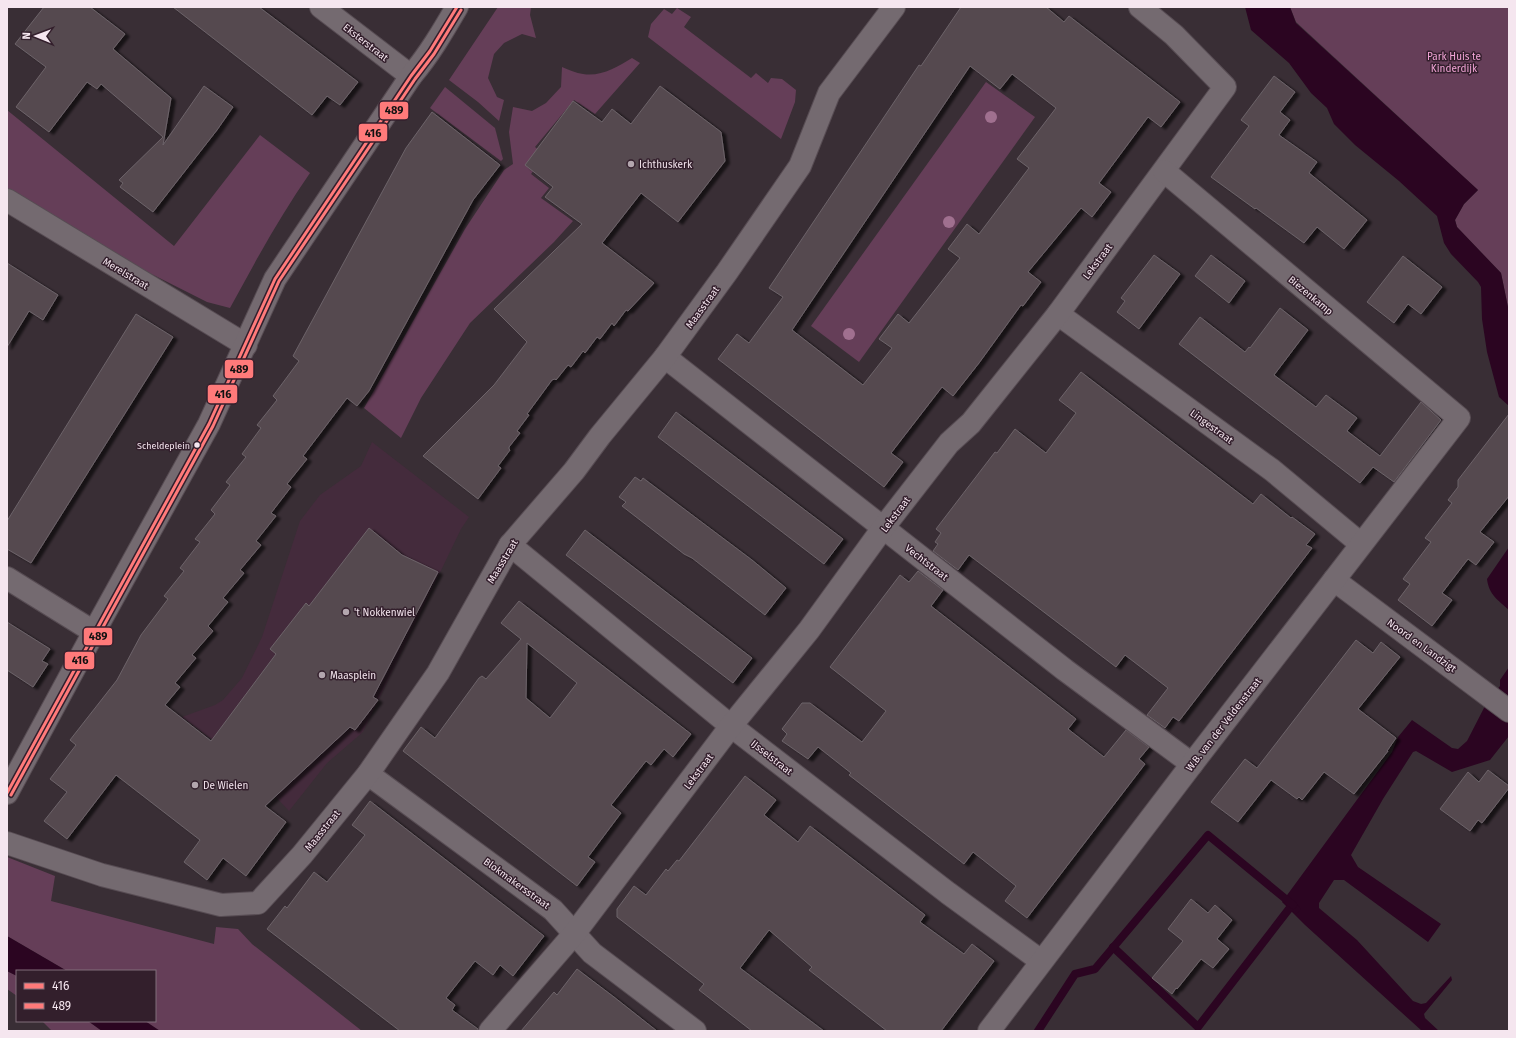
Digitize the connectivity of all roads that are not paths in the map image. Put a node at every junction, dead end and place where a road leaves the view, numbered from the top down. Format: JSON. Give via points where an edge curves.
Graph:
{"nodes":[{"id":1,"x":321,"y":7,"type":"edge"},
{"id":2,"x":457,"y":7,"type":"edge"},
{"id":3,"x":894,"y":7,"type":"edge"},
{"id":4,"x":1140,"y":7,"type":"edge"},
{"id":5,"x":411,"y":76,"type":"junction"},
{"id":6,"x":1164,"y":171,"type":"junction"},
{"id":7,"x":7,"y":200,"type":"edge"},
{"id":8,"x":1058,"y":314,"type":"junction"},
{"id":9,"x":246,"y":345,"type":"junction"},
{"id":10,"x":665,"y":357,"type":"junction"},
{"id":11,"x":1459,"y":418,"type":"joint"},
{"id":12,"x":883,"y":528,"type":"junction"},
{"id":13,"x":1361,"y":544,"type":"junction"},
{"id":14,"x":510,"y":545,"type":"junction"},
{"id":15,"x":7,"y":578,"type":"edge"},
{"id":16,"x":1334,"y":580,"type":"junction"},
{"id":17,"x":94,"y":632,"type":"junction"},
{"id":18,"x":1509,"y":711,"type":"edge"},
{"id":19,"x":731,"y":726,"type":"junction"},
{"id":20,"x":1192,"y":764,"type":"junction"},
{"id":21,"x":368,"y":774,"type":"junction"},
{"id":22,"x":7,"y":793,"type":"edge"},
{"id":23,"x":7,"y":843,"type":"edge"},
{"id":24,"x":574,"y":934,"type":"junction"},
{"id":25,"x":1041,"y":961,"type":"junction"},
{"id":26,"x":490,"y":1031,"type":"edge"},
{"id":27,"x":695,"y":1031,"type":"edge"},
{"id":28,"x":990,"y":1031,"type":"edge"}],
"edges":[{"from":1,"to":5,"type":"street","name":"Eksterstraat"},
{"from":2,"to":5,"type":"street","via":[[439,38]]},
{"from":3,"to":10,"type":"street","name":"Maasstraat","via":[[829,93],[800,166]]},
{"from":4,"to":6,"type":"street","name":"Lekstraat","via":[[1174,35],[1225,87]]},
{"from":5,"to":9,"type":"street","via":[[275,279]]},
{"from":6,"to":8,"type":"street","name":"Lekstraat"},
{"from":6,"to":11,"type":"street","name":"Biezenkamp"},
{"from":7,"to":9,"type":"street","name":"Merelstraat"},
{"from":8,"to":12,"type":"street","name":"Lekstraat","via":[[971,423],[949,443]]},
{"from":8,"to":13,"type":"street","name":"Lingestraat","via":[[1272,470]]},
{"from":9,"to":17,"type":"street","via":[[209,424]]},
{"from":10,"to":12,"type":"street","name":"Vechtstraat"},
{"from":10,"to":14,"type":"street","name":"Maasstraat","via":[[574,471]]},
{"from":11,"to":13,"type":"street","name":"W.B. van der Veldenstraat"},
{"from":12,"to":19,"type":"street","name":"Lekstraat","via":[[809,630]]},
{"from":12,"to":20,"type":"street","name":"Vechtstraat","via":[[1099,696]]},
{"from":13,"to":16,"type":"street","name":"W.B. van der Veldenstraat"},
{"from":14,"to":19,"type":"street","name":"IJsselstraat"},
{"from":14,"to":21,"type":"street","name":"Maasstraat","via":[[438,674]]},
{"from":15,"to":17,"type":"street"},
{"from":16,"to":18,"type":"street","name":"Noord en Landzigt"},
{"from":16,"to":20,"type":"street","name":"W.B. van der Veldenstraat"},
{"from":17,"to":22,"type":"street"},
{"from":19,"to":24,"type":"street","name":"Lekstraat"},
{"from":19,"to":25,"type":"street","name":"IJsselstraat"},
{"from":20,"to":25,"type":"street","name":"W.B. van der Veldenstraat"},
{"from":21,"to":23,"type":"street","name":"Maasstraat","via":[[302,855],[258,903],[221,905],[102,875]]},
{"from":21,"to":24,"type":"street","name":"Blokmakersstraat","via":[[553,910]]},
{"from":24,"to":26,"type":"street","name":"Lekstraat"},
{"from":24,"to":27,"type":"street","name":"Blokmakersstraat","via":[[592,953]]},
{"from":25,"to":28,"type":"street","name":"W.B. van der Veldenstraat"}]}
